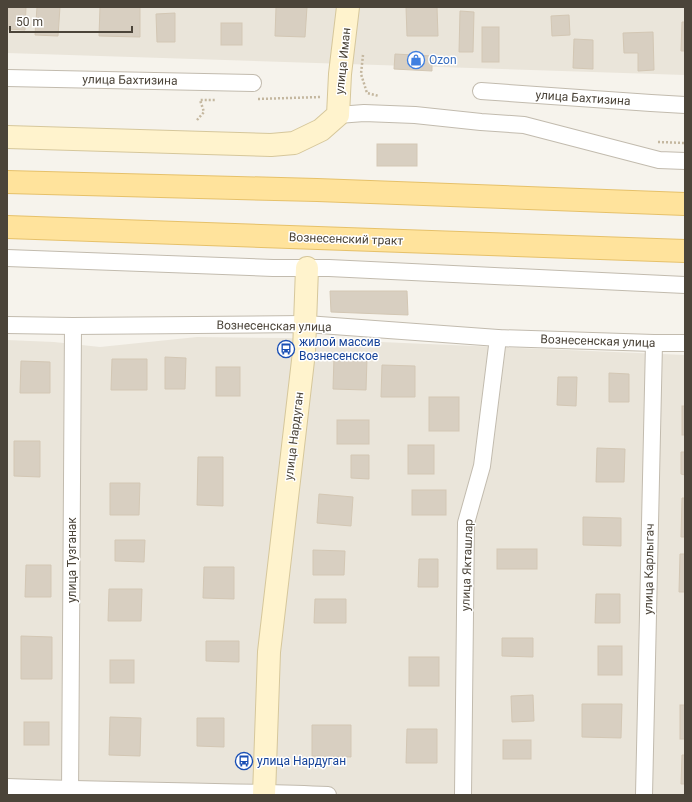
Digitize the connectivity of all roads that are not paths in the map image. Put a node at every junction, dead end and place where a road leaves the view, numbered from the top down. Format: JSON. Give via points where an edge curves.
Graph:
{"nodes":[{"id":1,"x":348,"y":7,"type":"edge"},
{"id":2,"x":7,"y":78,"type":"edge"},
{"id":3,"x":253,"y":82,"type":"dead end"},
{"id":4,"x":481,"y":91,"type":"dead end"},
{"id":5,"x":685,"y":105,"type":"edge"},
{"id":6,"x":338,"y":115,"type":"junction"},
{"id":7,"x":7,"y":137,"type":"edge"},
{"id":8,"x":685,"y":161,"type":"edge"},
{"id":9,"x":7,"y":182,"type":"edge"},
{"id":10,"x":685,"y":204,"type":"edge"},
{"id":11,"x":7,"y":227,"type":"edge"},
{"id":12,"x":685,"y":251,"type":"edge"},
{"id":13,"x":7,"y":258,"type":"edge"},
{"id":14,"x":307,"y":268,"type":"junction"},
{"id":15,"x":685,"y":285,"type":"edge"},
{"id":16,"x":306,"y":324,"type":"junction"},
{"id":17,"x":7,"y":325,"type":"edge"},
{"id":18,"x":73,"y":326,"type":"junction"},
{"id":19,"x":498,"y":338,"type":"junction"},
{"id":20,"x":685,"y":343,"type":"edge"},
{"id":21,"x":654,"y":344,"type":"junction"},
{"id":22,"x":7,"y":787,"type":"edge"},
{"id":23,"x":70,"y":792,"type":"edge"},
{"id":24,"x":264,"y":794,"type":"edge"},
{"id":25,"x":328,"y":795,"type":"edge"},
{"id":26,"x":463,"y":795,"type":"edge"},
{"id":27,"x":644,"y":795,"type":"edge"}],
"edges":[{"from":1,"to":6,"type":"street","name":"улица Иман","via":[[351,74]]},
{"from":2,"to":3,"type":"street","name":"улица Бахтизина"},
{"from":4,"to":5,"type":"street","name":"улица Бахтизина"},
{"from":6,"to":7,"type":"street","via":[[321,130],[294,143],[271,146]]},
{"from":6,"to":8,"type":"street","via":[[415,115],[524,125],[659,160]]},
{"from":9,"to":10,"type":"main road","via":[[317,190]]},
{"from":11,"to":12,"type":"main road","name":"Вознесенский тракт"},
{"from":13,"to":14,"type":"street"},
{"from":14,"to":15,"type":"street"},
{"from":14,"to":16,"type":"street","name":"улица Нардуган"},
{"from":16,"to":18,"type":"street","name":"Вознесенская улица"},
{"from":16,"to":19,"type":"street","name":"Вознесенская улица"},
{"from":16,"to":24,"type":"street","name":"улица Нардуган","via":[[269,652]]},
{"from":17,"to":18,"type":"street","name":"Вознесенская улица"},
{"from":18,"to":23,"type":"street","name":"улица Тузганак"},
{"from":19,"to":21,"type":"street","name":"Вознесенская улица"},
{"from":19,"to":26,"type":"street","name":"улица Якташлар","via":[[482,466],[466,523]]},
{"from":20,"to":21,"type":"street","name":"Вознесенская улица"},
{"from":21,"to":27,"type":"street","name":"улица Карлыгач"},
{"from":22,"to":23,"type":"street"},
{"from":23,"to":24,"type":"street"},
{"from":24,"to":25,"type":"street"}]}
